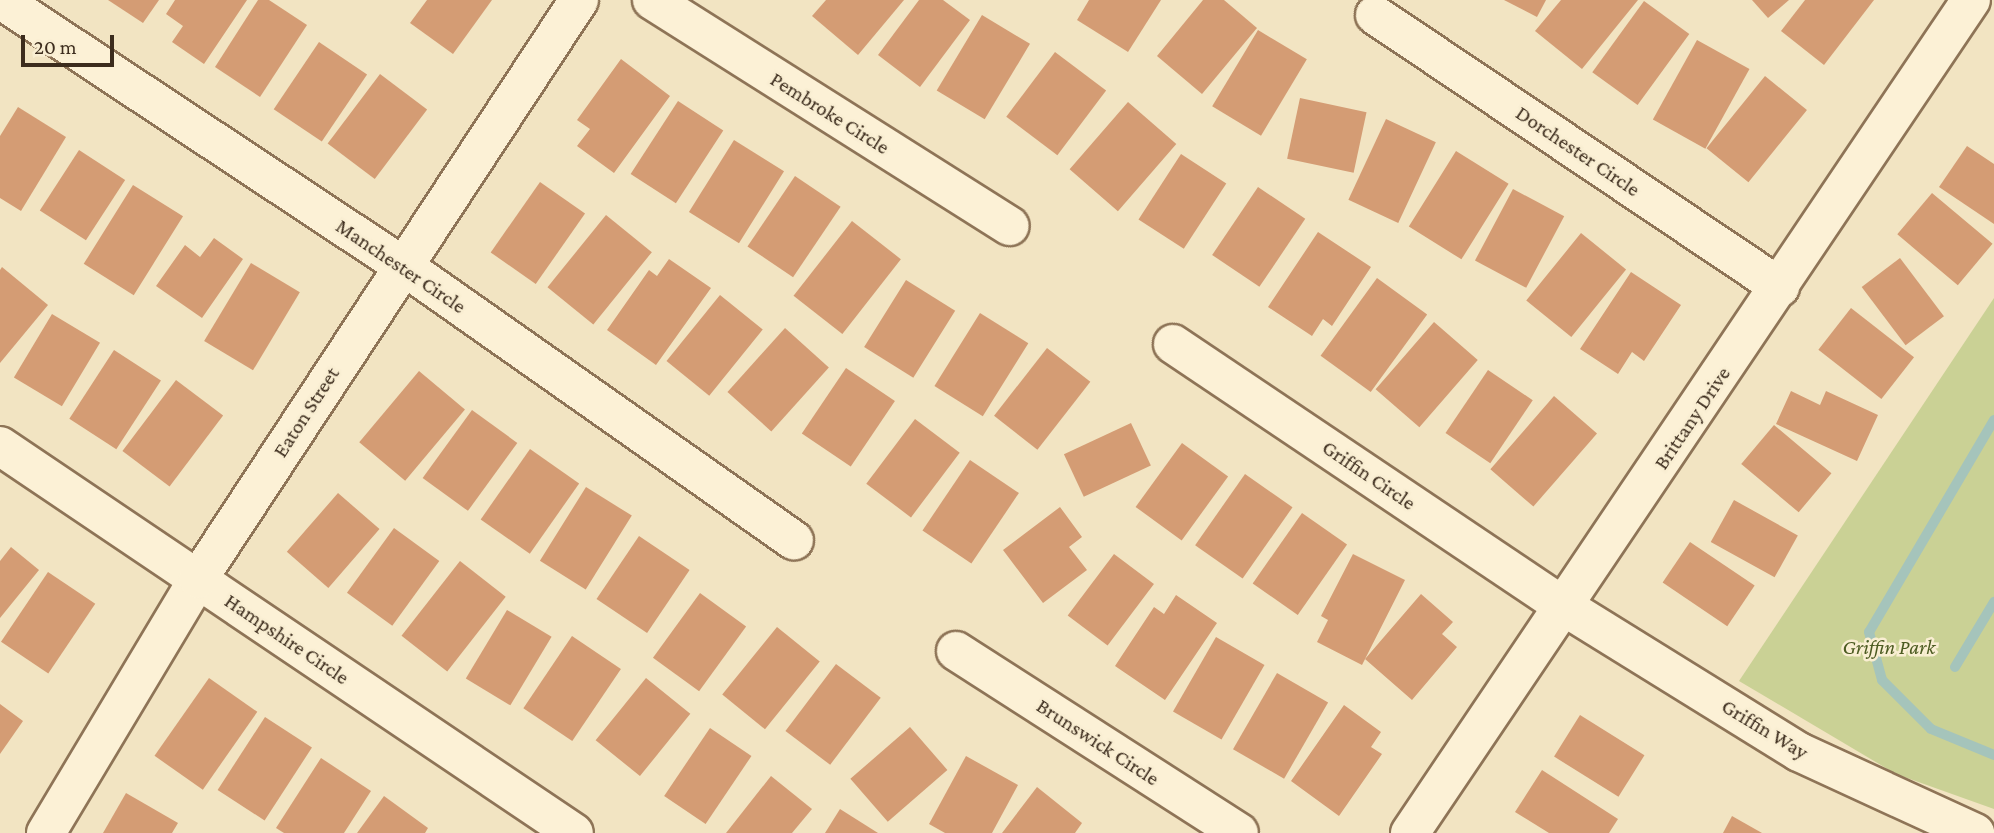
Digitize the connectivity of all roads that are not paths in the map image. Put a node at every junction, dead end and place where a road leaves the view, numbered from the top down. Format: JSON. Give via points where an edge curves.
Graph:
{"nodes":[{"id":1,"x":1,"y":0,"type":"edge"},
{"id":2,"x":579,"y":0,"type":"edge"},
{"id":3,"x":652,"y":0,"type":"edge"},
{"id":4,"x":1971,"y":0,"type":"edge"},
{"id":5,"x":1375,"y":15,"type":"dead end"},
{"id":6,"x":1009,"y":226,"type":"dead end"},
{"id":7,"x":402,"y":265,"type":"junction"},
{"id":8,"x":1780,"y":287,"type":"junction"},
{"id":9,"x":1173,"y":344,"type":"dead end"},
{"id":10,"x":0,"y":446,"type":"edge"},
{"id":11,"x":794,"y":540,"type":"dead end"},
{"id":12,"x":198,"y":579,"type":"junction"},
{"id":13,"x":1565,"y":607,"type":"junction"},
{"id":14,"x":956,"y":652,"type":"dead end"},
{"id":15,"x":1957,"y":829,"type":"edge"},
{"id":16,"x":46,"y":833,"type":"edge"},
{"id":17,"x":574,"y":833,"type":"edge"},
{"id":18,"x":1239,"y":833,"type":"edge"},
{"id":19,"x":1410,"y":833,"type":"edge"}],
"edges":[{"from":1,"to":7,"type":"street","name":"Manchester Circle"},
{"from":2,"to":7,"type":"street","name":"Eaton Street"},
{"from":3,"to":6,"type":"street","name":"Pembroke Circle"},
{"from":4,"to":8,"type":"street","name":"Brittany Drive"},
{"from":5,"to":8,"type":"street","name":"Dorchester Circle"},
{"from":7,"to":11,"type":"street","name":"Manchester Circle"},
{"from":7,"to":12,"type":"street","name":"Eaton Street"},
{"from":8,"to":13,"type":"street","name":"Brittany Drive"},
{"from":9,"to":13,"type":"street","name":"Griffin Circle"},
{"from":10,"to":12,"type":"street","name":"Hampshire Circle"},
{"from":12,"to":16,"type":"street","name":"Eaton Street"},
{"from":12,"to":17,"type":"street","name":"Hampshire Circle"},
{"from":13,"to":15,"type":"street","name":"Griffin Way","via":[[1799,752]]},
{"from":13,"to":19,"type":"street","name":"Brittany Drive"},
{"from":14,"to":18,"type":"street","name":"Brunswick Circle"}]}
